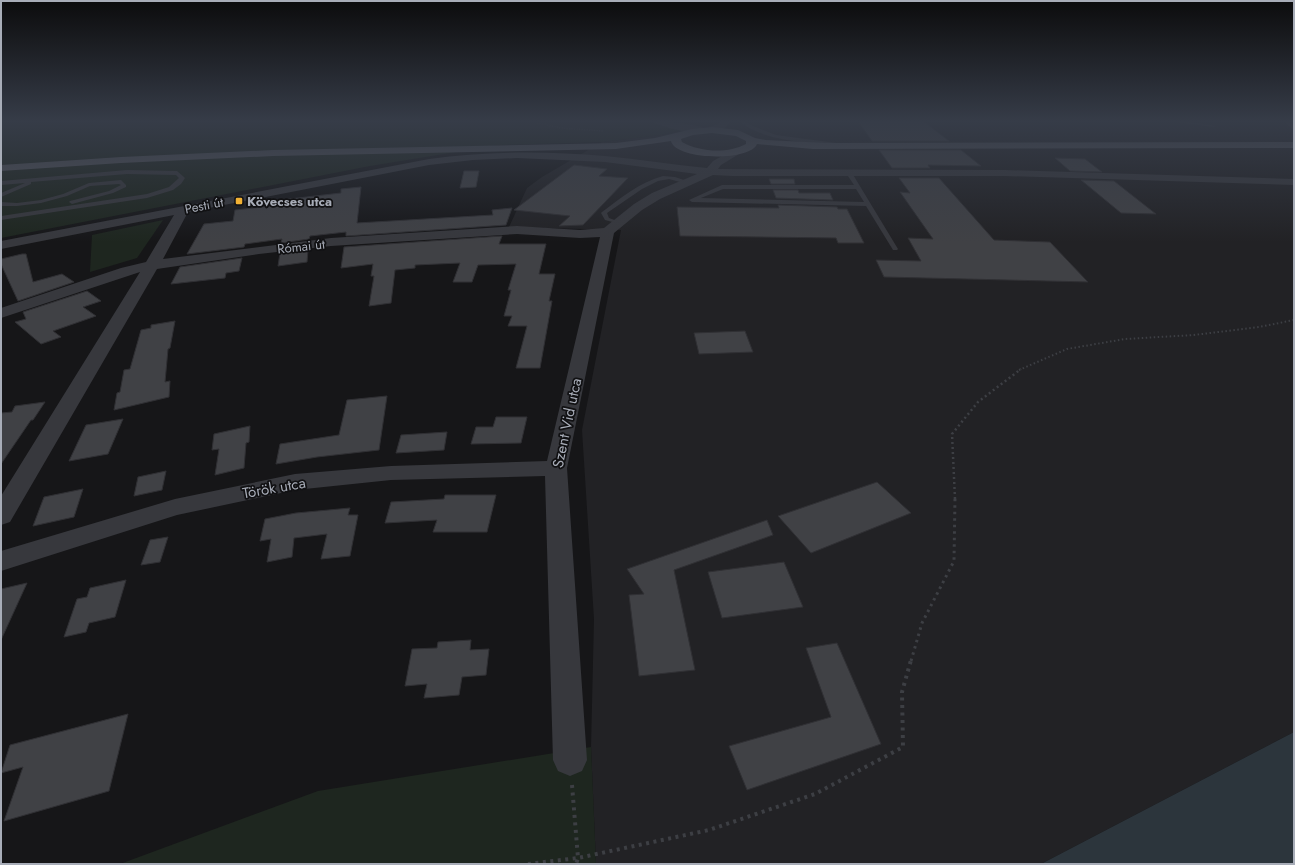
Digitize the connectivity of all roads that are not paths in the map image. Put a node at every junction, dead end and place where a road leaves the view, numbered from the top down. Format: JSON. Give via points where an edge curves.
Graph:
{"nodes":[{"id":1,"x":95,"y":161,"type":"edge"},
{"id":2,"x":434,"y":161,"type":"edge"},
{"id":3,"x":669,"y":161,"type":"edge"},
{"id":4,"x":708,"y":161,"type":"edge"},
{"id":5,"x":714,"y":161,"type":"edge"},
{"id":6,"x":714,"y":161,"type":"edge"},
{"id":7,"x":711,"y":163,"type":"junction"},
{"id":8,"x":1,"y":168,"type":"edge"},
{"id":9,"x":849,"y":173,"type":"junction"},
{"id":10,"x":20,"y":182,"type":"junction"},
{"id":11,"x":1294,"y":182,"type":"edge"},
{"id":12,"x":1,"y":184,"type":"edge"},
{"id":13,"x":857,"y":187,"type":"junction"},
{"id":14,"x":1,"y":195,"type":"edge"},
{"id":15,"x":1,"y":204,"type":"edge"},
{"id":16,"x":868,"y":204,"type":"junction"},
{"id":17,"x":184,"y":209,"type":"junction"},
{"id":18,"x":26,"y":214,"type":"junction"},
{"id":19,"x":1,"y":218,"type":"edge"},
{"id":20,"x":613,"y":227,"type":"junction"},
{"id":21,"x":1,"y":245,"type":"edge"},
{"id":22,"x":895,"y":249,"type":"dead end"},
{"id":23,"x":152,"y":265,"type":"junction"},
{"id":24,"x":1,"y":313,"type":"edge"},
{"id":25,"x":556,"y":468,"type":"junction"},
{"id":26,"x":1,"y":516,"type":"edge"},
{"id":27,"x":1,"y":561,"type":"edge"},
{"id":28,"x":570,"y":760,"type":"road end"}],
"edges":[{"from":1,"to":8,"type":"main road"},
{"from":2,"to":17,"type":"street","name":"Pesti út"},
{"from":3,"to":7,"type":"street","name":"Pesti út"},
{"from":4,"to":7,"type":"main road"},
{"from":5,"to":7,"type":"main road"},
{"from":6,"to":7,"type":"street"},
{"from":7,"to":9,"type":"street","name":"Pesti út"},
{"from":7,"to":20,"type":"street","via":[[688,182],[638,207]]},
{"from":9,"to":11,"type":"street","name":"Pesti út","via":[[1005,173]]},
{"from":9,"to":13,"type":"lane"},
{"from":10,"to":12,"type":"lane"},
{"from":10,"to":14,"type":"lane","via":[[30,182]]},
{"from":10,"to":18,"type":"lane","via":[[127,172],[177,173],[182,178],[178,185],[169,190],[147,196]]},
{"from":13,"to":16,"type":"lane"},
{"from":13,"to":16,"type":"lane","via":[[722,187],[692,200]]},
{"from":15,"to":18,"type":"lane","via":[[40,202],[85,186],[106,182],[121,182],[124,186],[111,192]]},
{"from":16,"to":22,"type":"lane"},
{"from":17,"to":21,"type":"street","name":"Pesti út"},
{"from":17,"to":23,"type":"street"},
{"from":18,"to":19,"type":"lane"},
{"from":20,"to":23,"type":"street","name":"Római út","via":[[580,234],[517,230],[391,238],[259,250]]},
{"from":20,"to":25,"type":"street","name":"Szent Vid utca"},
{"from":23,"to":24,"type":"street","name":"Római út","via":[[126,271]]},
{"from":23,"to":26,"type":"street"},
{"from":25,"to":27,"type":"street","name":"Török utca","via":[[391,472],[296,482],[175,507]]},
{"from":25,"to":28,"type":"street","name":"Szent Vid utca"}]}
